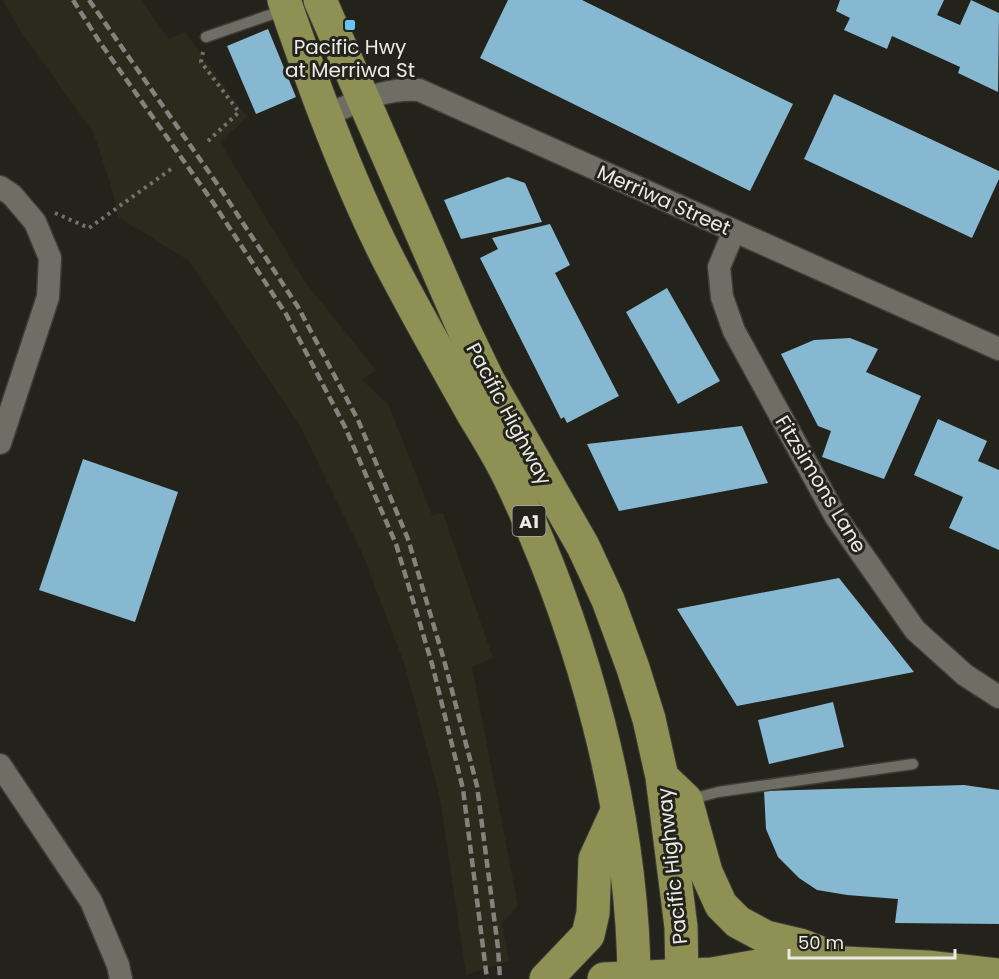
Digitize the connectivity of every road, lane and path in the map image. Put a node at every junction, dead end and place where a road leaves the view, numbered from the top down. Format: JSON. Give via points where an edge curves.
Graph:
{"nodes":[{"id":1,"x":320,"y":0,"type":"edge"},
{"id":2,"x":286,"y":4,"type":"edge"},
{"id":3,"x":206,"y":37,"type":"joint"},
{"id":4,"x":363,"y":100,"type":"junction"},
{"id":5,"x":327,"y":115,"type":"junction"},
{"id":6,"x":206,"y":143,"type":"dead end"},
{"id":7,"x":174,"y":167,"type":"dead end"},
{"id":8,"x":0,"y":187,"type":"edge"},
{"id":9,"x":35,"y":222,"type":"junction"},
{"id":10,"x":734,"y":231,"type":"junction"},
{"id":11,"x":999,"y":349,"type":"edge"},
{"id":12,"x":0,"y":443,"type":"edge"},
{"id":13,"x":999,"y":697,"type":"edge"},
{"id":14,"x":913,"y":764,"type":"dead end"},
{"id":15,"x":0,"y":765,"type":"edge"},
{"id":16,"x":662,"y":777,"type":"junction"},
{"id":17,"x":686,"y":800,"type":"junction"},
{"id":18,"x":617,"y":812,"type":"junction"},
{"id":19,"x":844,"y":963,"type":"junction"},
{"id":20,"x":761,"y":972,"type":"edge"},
{"id":21,"x":999,"y":975,"type":"edge"},
{"id":22,"x":624,"y":978,"type":"edge"},
{"id":23,"x":682,"y":978,"type":"edge"},
{"id":24,"x":121,"y":979,"type":"edge"},
{"id":25,"x":546,"y":979,"type":"edge"}],
"edges":[{"from":1,"to":4,"type":"highway","name":"Pacific Highway","number":"A1"},
{"from":2,"to":3,"type":"lane"},
{"from":2,"to":5,"type":"highway","name":"Pacific Highway","number":"A1"},
{"from":3,"to":6,"type":"path","via":[[201,62],[239,112]]},
{"from":4,"to":5,"type":"street","name":"Merriwa Street"},
{"from":4,"to":10,"type":"street","name":"Merriwa Street","via":[[403,88],[419,90]]},
{"from":4,"to":16,"type":"highway","name":"Pacific Highway","number":"A1","via":[[488,380],[583,546],[608,600],[650,718]]},
{"from":5,"to":18,"type":"highway","name":"Pacific Highway","number":"A1","via":[[385,252],[510,477],[526,514],[563,607],[585,678]]},
{"from":7,"to":9,"type":"path","via":[[89,228],[50,211]]},
{"from":8,"to":9,"type":"street"},
{"from":9,"to":12,"type":"street","via":[[50,258],[48,297]]},
{"from":10,"to":11,"type":"street","name":"Merriwa Street"},
{"from":10,"to":13,"type":"street","name":"Fitzsimons Lane","via":[[719,267],[722,297],[734,331],[836,517],[915,630],[965,675]]},
{"from":14,"to":17,"type":"lane"},
{"from":15,"to":24,"type":"street","via":[[91,901]]},
{"from":16,"to":17,"type":"highway"},
{"from":16,"to":23,"type":"highway","name":"Pacific Highway","number":"A1","via":[[681,927]]},
{"from":17,"to":19,"type":"highway","via":[[706,872],[721,905],[738,922],[765,937],[800,945]]},
{"from":18,"to":22,"type":"highway","name":"Pacific Highway","number":"A1","via":[[630,907]]},
{"from":18,"to":25,"type":"highway","via":[[595,859],[588,935]]},
{"from":19,"to":20,"type":"highway"},
{"from":19,"to":21,"type":"highway"},
{"from":20,"to":23,"type":"highway"},
{"from":22,"to":23,"type":"highway"}]}
